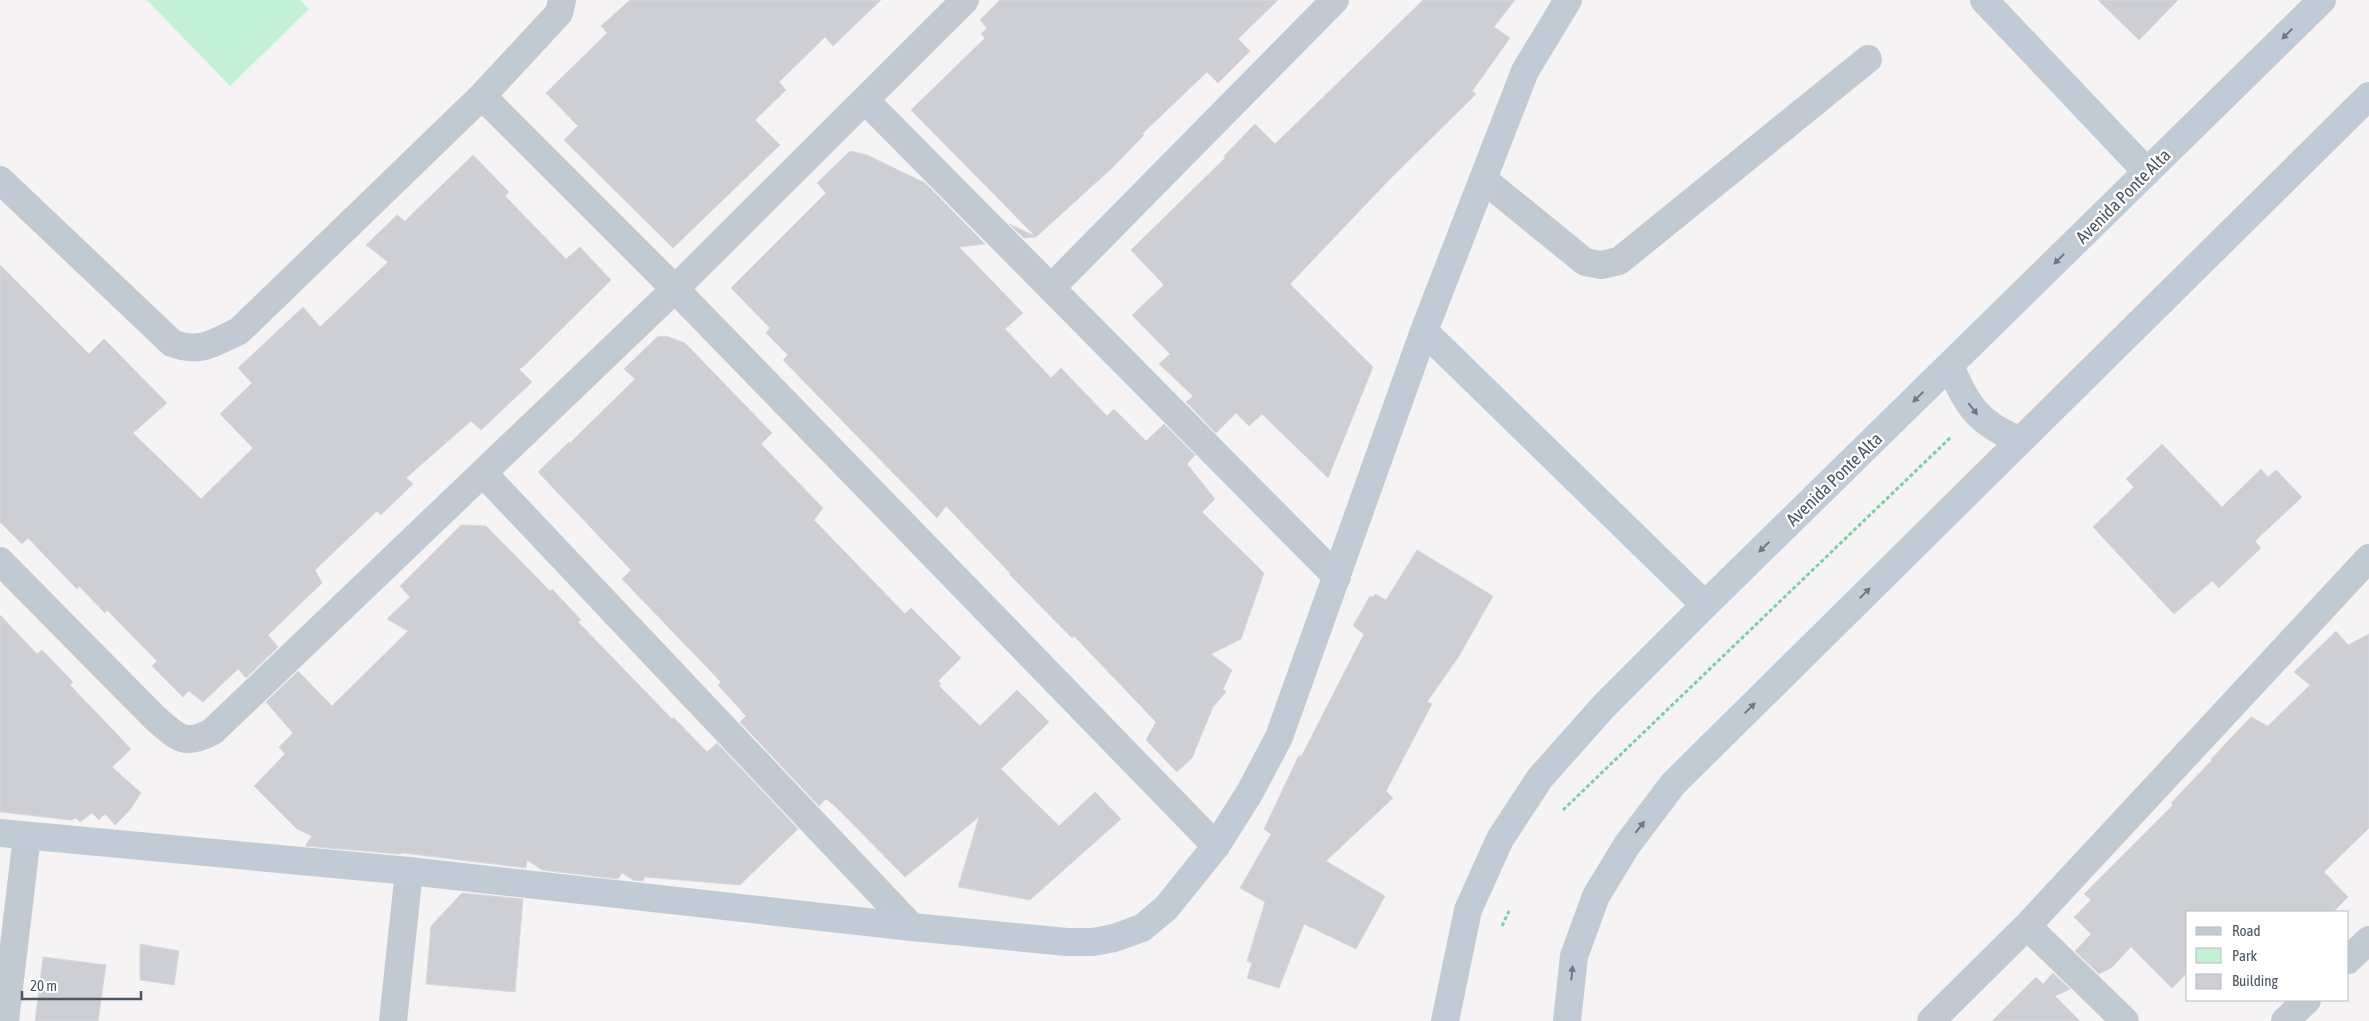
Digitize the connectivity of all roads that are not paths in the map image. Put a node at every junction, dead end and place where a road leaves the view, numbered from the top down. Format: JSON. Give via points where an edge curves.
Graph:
{"nodes":[{"id":1,"x":562,"y":0,"type":"edge"},
{"id":2,"x":1335,"y":0,"type":"edge"},
{"id":3,"x":1568,"y":0,"type":"edge"},
{"id":4,"x":1984,"y":0,"type":"edge"},
{"id":5,"x":2322,"y":0,"type":"edge"},
{"id":6,"x":959,"y":2,"type":"edge"},
{"id":7,"x":1868,"y":59,"type":"dead end"},
{"id":8,"x":482,"y":96,"type":"junction"},
{"id":9,"x":2369,"y":96,"type":"edge"},
{"id":10,"x":865,"y":100,"type":"junction"},
{"id":11,"x":2147,"y":172,"type":"junction"},
{"id":12,"x":1483,"y":179,"type":"junction"},
{"id":13,"x":0,"y":180,"type":"edge"},
{"id":14,"x":1052,"y":287,"type":"junction"},
{"id":15,"x":675,"y":289,"type":"junction"},
{"id":16,"x":1424,"y":331,"type":"junction"},
{"id":17,"x":1950,"y":366,"type":"junction"},
{"id":18,"x":2019,"y":440,"type":"junction"},
{"id":19,"x":483,"y":473,"type":"junction"},
{"id":20,"x":2369,"y":558,"type":"edge"},
{"id":21,"x":0,"y":561,"type":"edge"},
{"id":22,"x":1337,"y":577,"type":"junction"},
{"id":23,"x":1705,"y":604,"type":"junction"},
{"id":24,"x":0,"y":833,"type":"edge"},
{"id":25,"x":28,"y":836,"type":"junction"},
{"id":26,"x":1216,"y":846,"type":"junction"},
{"id":27,"x":409,"y":871,"type":"junction"},
{"id":28,"x":2027,"y":926,"type":"junction"},
{"id":29,"x":912,"y":928,"type":"junction"},
{"id":30,"x":2369,"y":940,"type":"edge"},
{"id":31,"x":2349,"y":959,"type":"edge"},
{"id":32,"x":2306,"y":1001,"type":"edge"},
{"id":33,"x":5,"y":1021,"type":"edge"},
{"id":34,"x":393,"y":1021,"type":"edge"},
{"id":35,"x":1445,"y":1021,"type":"edge"},
{"id":36,"x":1567,"y":1021,"type":"edge"},
{"id":37,"x":1930,"y":1021,"type":"edge"},
{"id":38,"x":2125,"y":1021,"type":"edge"},
{"id":39,"x":2285,"y":1021,"type":"edge"}],
"edges":[{"from":1,"to":8,"type":"street","via":[[559,13]]},
{"from":2,"to":14,"type":"street"},
{"from":3,"to":12,"type":"street","via":[[1526,71]]},
{"from":4,"to":11,"type":"street"},
{"from":5,"to":11,"type":"street","name":"Avenida Ponte Alta","one_way":true},
{"from":6,"to":10,"type":"street"},
{"from":7,"to":12,"type":"street","via":[[1619,261],[1601,265],[1585,262]]},
{"from":8,"to":13,"type":"street","via":[[239,332],[202,347],[186,349],[172,343]]},
{"from":8,"to":15,"type":"street"},
{"from":9,"to":18,"type":"street"},
{"from":10,"to":14,"type":"street"},
{"from":10,"to":15,"type":"street"},
{"from":11,"to":17,"type":"street","name":"Avenida Ponte Alta","one_way":true},
{"from":12,"to":16,"type":"street"},
{"from":14,"to":22,"type":"street"},
{"from":15,"to":19,"type":"street"},
{"from":15,"to":26,"type":"street"},
{"from":16,"to":22,"type":"street"},
{"from":16,"to":23,"type":"street"},
{"from":17,"to":18,"type":"street","one_way":true,"via":[[1961,392],[1976,413],[1996,430]]},
{"from":17,"to":23,"type":"street","name":"Avenida Ponte Alta","one_way":true},
{"from":36,"to":18,"type":"street","one_way":true,"via":[[1574,956],[1596,896],[1627,845],[1673,784]]},
{"from":19,"to":21,"type":"street","via":[[213,731],[200,739],[186,740],[175,736]]},
{"from":19,"to":29,"type":"street"},
{"from":20,"to":28,"type":"street"},
{"from":22,"to":26,"type":"street","via":[[1279,737]]},
{"from":23,"to":35,"type":"street","name":"Avenida Ponte Alta","via":[[1604,706],[1540,778],[1500,839],[1468,910]]},
{"from":24,"to":25,"type":"street"},
{"from":25,"to":27,"type":"street"},
{"from":25,"to":33,"type":"street"},
{"from":26,"to":29,"type":"street","via":[[1166,908],[1142,928],[1114,938],[1067,942]]},
{"from":27,"to":29,"type":"street"},
{"from":27,"to":34,"type":"street"},
{"from":28,"to":37,"type":"street"},
{"from":28,"to":38,"type":"street"},
{"from":30,"to":31,"type":"street"},
{"from":32,"to":39,"type":"street"}]}
